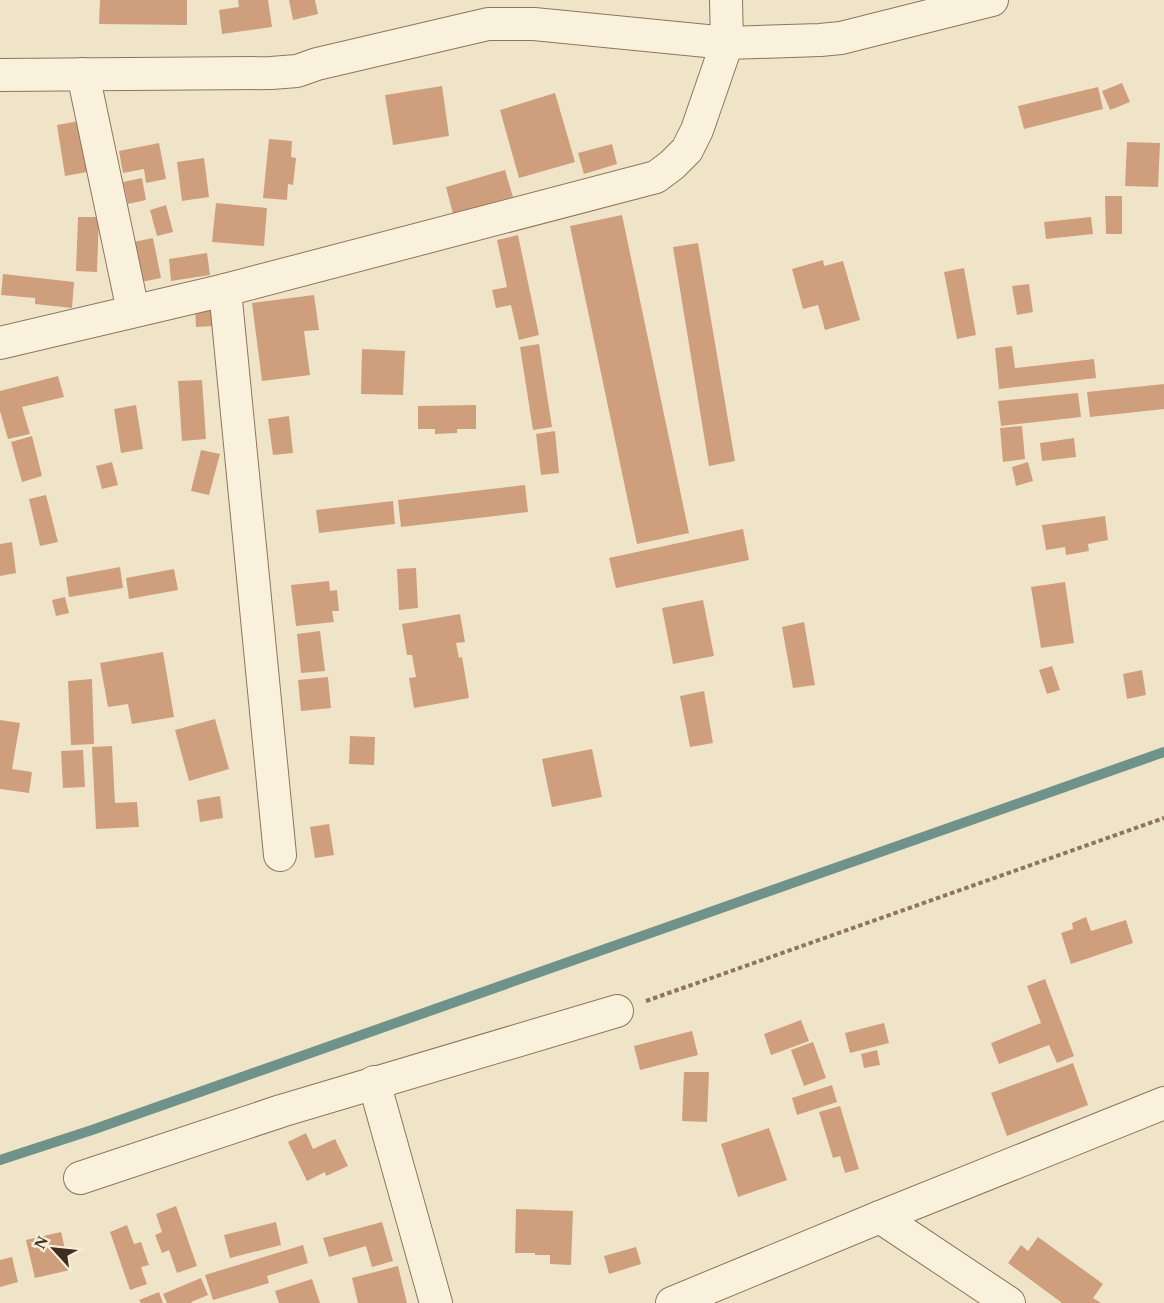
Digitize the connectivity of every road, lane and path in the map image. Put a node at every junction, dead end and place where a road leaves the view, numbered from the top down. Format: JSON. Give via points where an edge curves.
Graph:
{"nodes":[{"id":1,"x":726,"y":0,"type":"edge"},
{"id":2,"x":992,"y":0,"type":"edge"},
{"id":3,"x":727,"y":43,"type":"junction"},
{"id":4,"x":83,"y":74,"type":"junction"},
{"id":5,"x":0,"y":75,"type":"edge"},
{"id":6,"x":225,"y":290,"type":"junction"},
{"id":7,"x":133,"y":311,"type":"junction"},
{"id":8,"x":0,"y":344,"type":"edge"},
{"id":9,"x":1164,"y":818,"type":"edge"},
{"id":10,"x":280,"y":855,"type":"dead end"},
{"id":11,"x":617,"y":1011,"type":"joint"},
{"id":12,"x":374,"y":1082,"type":"junction"},
{"id":13,"x":1164,"y":1103,"type":"edge"},
{"id":14,"x":80,"y":1178,"type":"dead end"},
{"id":15,"x":880,"y":1217,"type":"junction"},
{"id":16,"x":436,"y":1303,"type":"edge"},
{"id":17,"x":672,"y":1303,"type":"edge"},
{"id":18,"x":1009,"y":1303,"type":"edge"}],
"edges":[{"from":1,"to":3,"type":"street"},
{"from":2,"to":3,"type":"street","via":[[841,38]]},
{"from":3,"to":4,"type":"street","via":[[534,24],[488,24],[297,71]]},
{"from":3,"to":6,"type":"street","via":[[687,150],[656,177]]},
{"from":4,"to":5,"type":"street"},
{"from":4,"to":7,"type":"street"},
{"from":6,"to":7,"type":"street"},
{"from":6,"to":10,"type":"street"},
{"from":7,"to":8,"type":"street"},
{"from":9,"to":11,"type":"path"},
{"from":11,"to":12,"type":"street"},
{"from":12,"to":14,"type":"street"},
{"from":12,"to":16,"type":"street"},
{"from":13,"to":15,"type":"street"},
{"from":15,"to":17,"type":"street"},
{"from":15,"to":18,"type":"street"}]}
